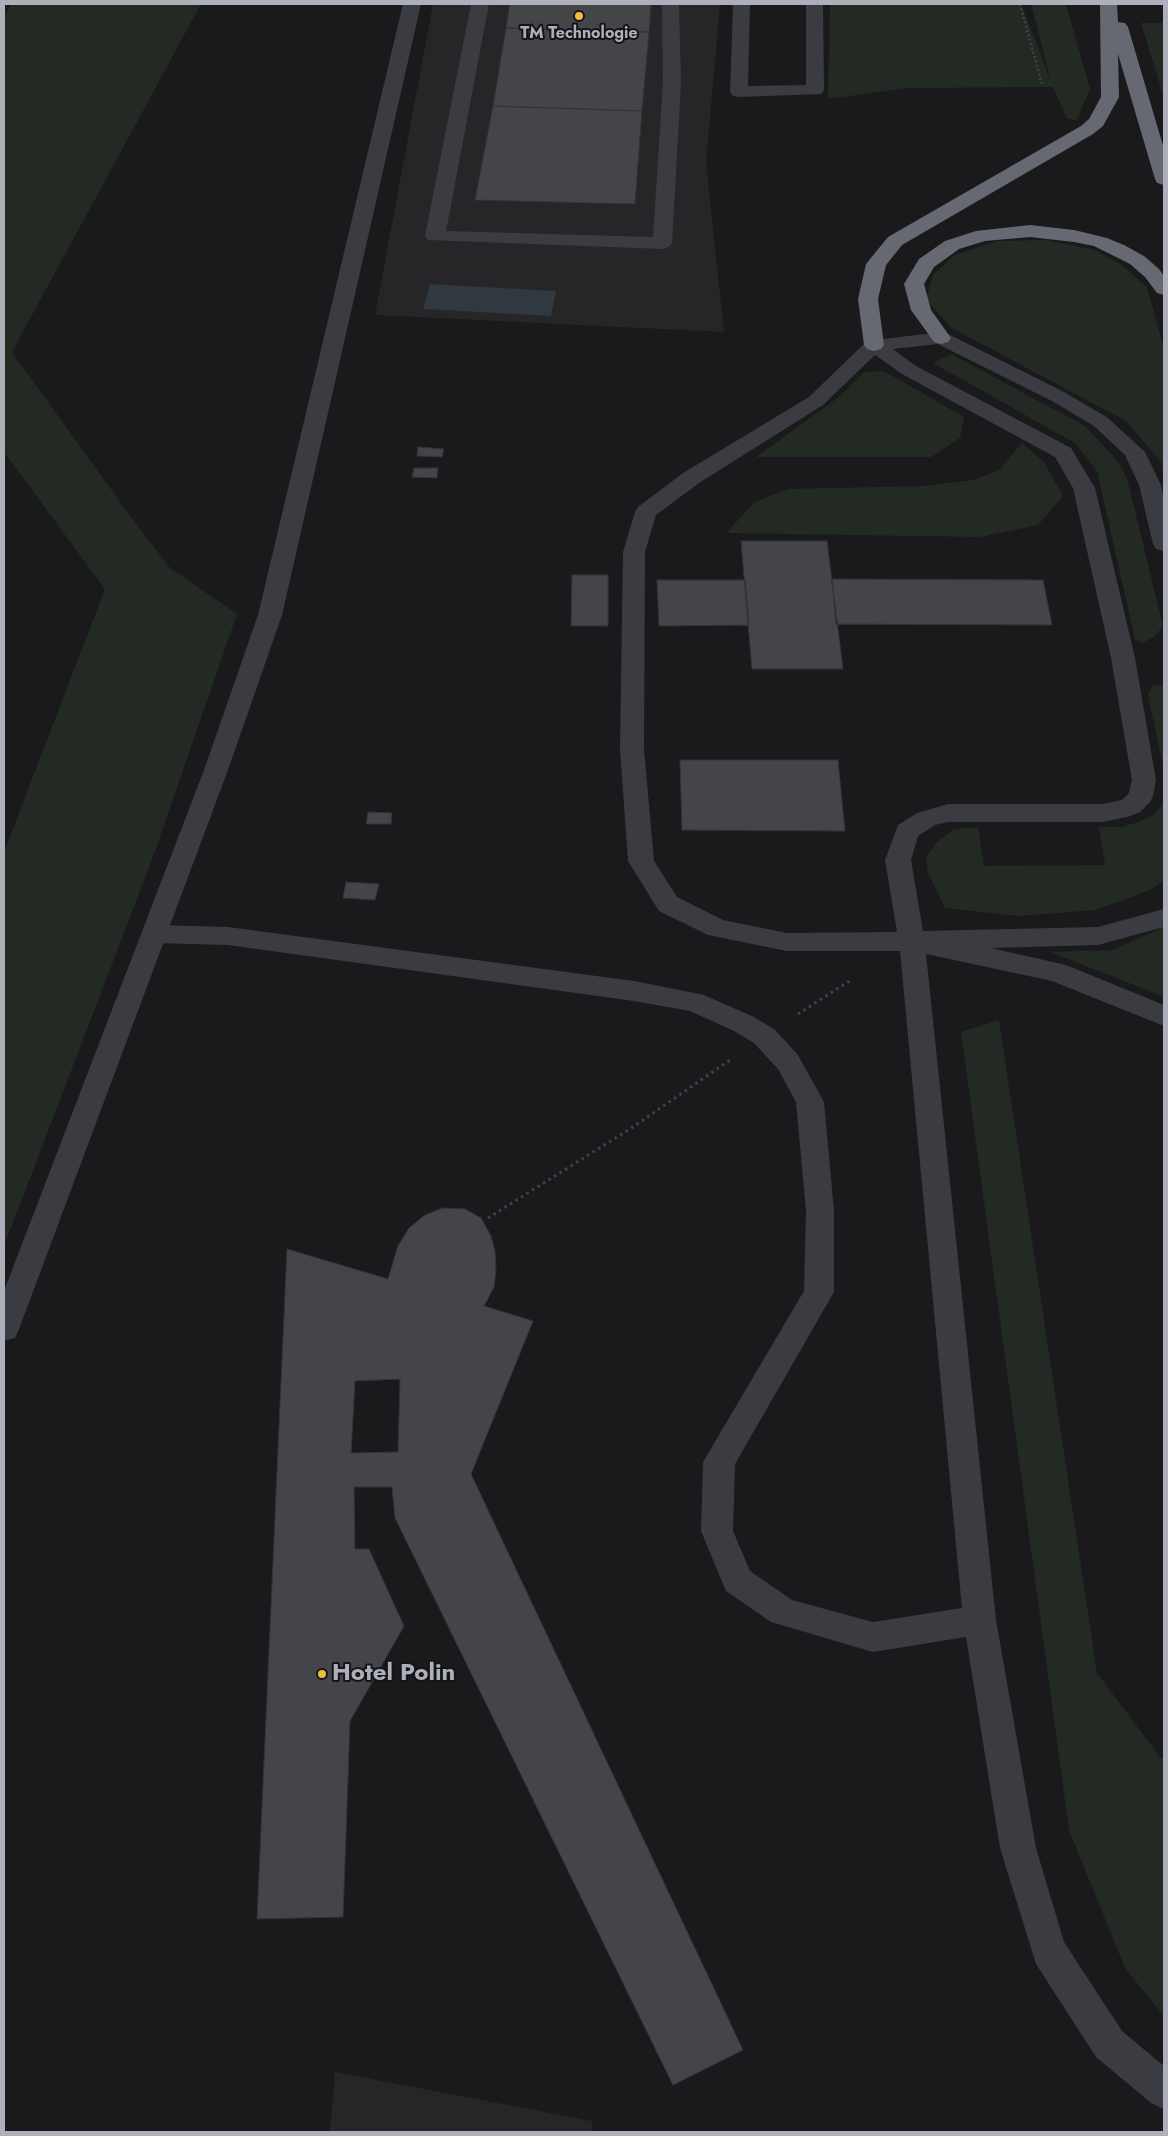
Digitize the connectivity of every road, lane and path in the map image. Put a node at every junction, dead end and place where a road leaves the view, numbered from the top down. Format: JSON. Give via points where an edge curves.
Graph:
{"nodes":[{"id":1,"x":412,"y":4,"type":"edge"},
{"id":2,"x":480,"y":4,"type":"edge"},
{"id":3,"x":671,"y":4,"type":"edge"},
{"id":4,"x":741,"y":4,"type":"edge"},
{"id":5,"x":815,"y":4,"type":"edge"},
{"id":6,"x":1020,"y":4,"type":"edge"},
{"id":7,"x":1110,"y":4,"type":"edge"},
{"id":8,"x":1042,"y":84,"type":"dead end"},
{"id":9,"x":1164,"y":180,"type":"edge"},
{"id":10,"x":1164,"y":289,"type":"edge"},
{"id":11,"x":941,"y":338,"type":"junction"},
{"id":12,"x":874,"y":345,"type":"junction"},
{"id":13,"x":1164,"y":544,"type":"edge"},
{"id":14,"x":1164,"y":918,"type":"edge"},
{"id":15,"x":154,"y":934,"type":"junction"},
{"id":16,"x":912,"y":941,"type":"junction"},
{"id":17,"x":854,"y":978,"type":"dead end"},
{"id":18,"x":1164,"y":1016,"type":"edge"},
{"id":19,"x":764,"y":1036,"type":"junction"},
{"id":20,"x":488,"y":1218,"type":"dead end"},
{"id":21,"x":4,"y":1329,"type":"edge"},
{"id":22,"x":980,"y":1620,"type":"junction"},
{"id":23,"x":1164,"y":2090,"type":"edge"}],
"edges":[{"from":1,"to":15,"type":"street","via":[[270,615]]},
{"from":2,"to":3,"type":"street","via":[[435,236],[662,243],[672,82]]},
{"from":4,"to":5,"type":"street","via":[[738,92],[815,90]]},
{"from":6,"to":8,"type":"path"},
{"from":7,"to":9,"type":"highway"},
{"from":7,"to":12,"type":"highway","via":[[1110,96],[1097,122],[895,241],[876,264],[868,299]]},
{"from":10,"to":11,"type":"highway","via":[[1137,260],[1100,242],[1030,231],[983,235],[952,245],[926,263],[914,284],[921,310]]},
{"from":11,"to":12,"type":"street"},
{"from":11,"to":13,"type":"street","via":[[1101,422],[1134,452],[1150,484]]},
{"from":12,"to":16,"type":"street","via":[[908,370],[1063,453],[1084,488],[1123,658],[1144,780],[1141,796],[1131,806],[1118,811],[948,813],[926,819],[907,831],[898,860]]},
{"from":12,"to":16,"type":"street","via":[[816,400],[691,478],[646,512],[634,552],[632,749],[641,861],[668,904],[717,928],[788,942]]},
{"from":14,"to":16,"type":"street","via":[[1098,936]]},
{"from":15,"to":19,"type":"street","via":[[228,936],[634,991],[695,1002]]},
{"from":15,"to":21,"type":"street"},
{"from":16,"to":18,"type":"street","via":[[1057,972]]},
{"from":16,"to":22,"type":"street"},
{"from":17,"to":19,"type":"path"},
{"from":19,"to":20,"type":"path","via":[[633,1127]]},
{"from":19,"to":22,"type":"street","via":[[788,1062],[810,1102],[820,1211],[819,1292],[719,1462],[717,1531],[738,1581],[783,1612],[873,1637]]},
{"from":22,"to":23,"type":"street","via":[[1018,1848],[1049,1950],[1109,2044]]}]}
